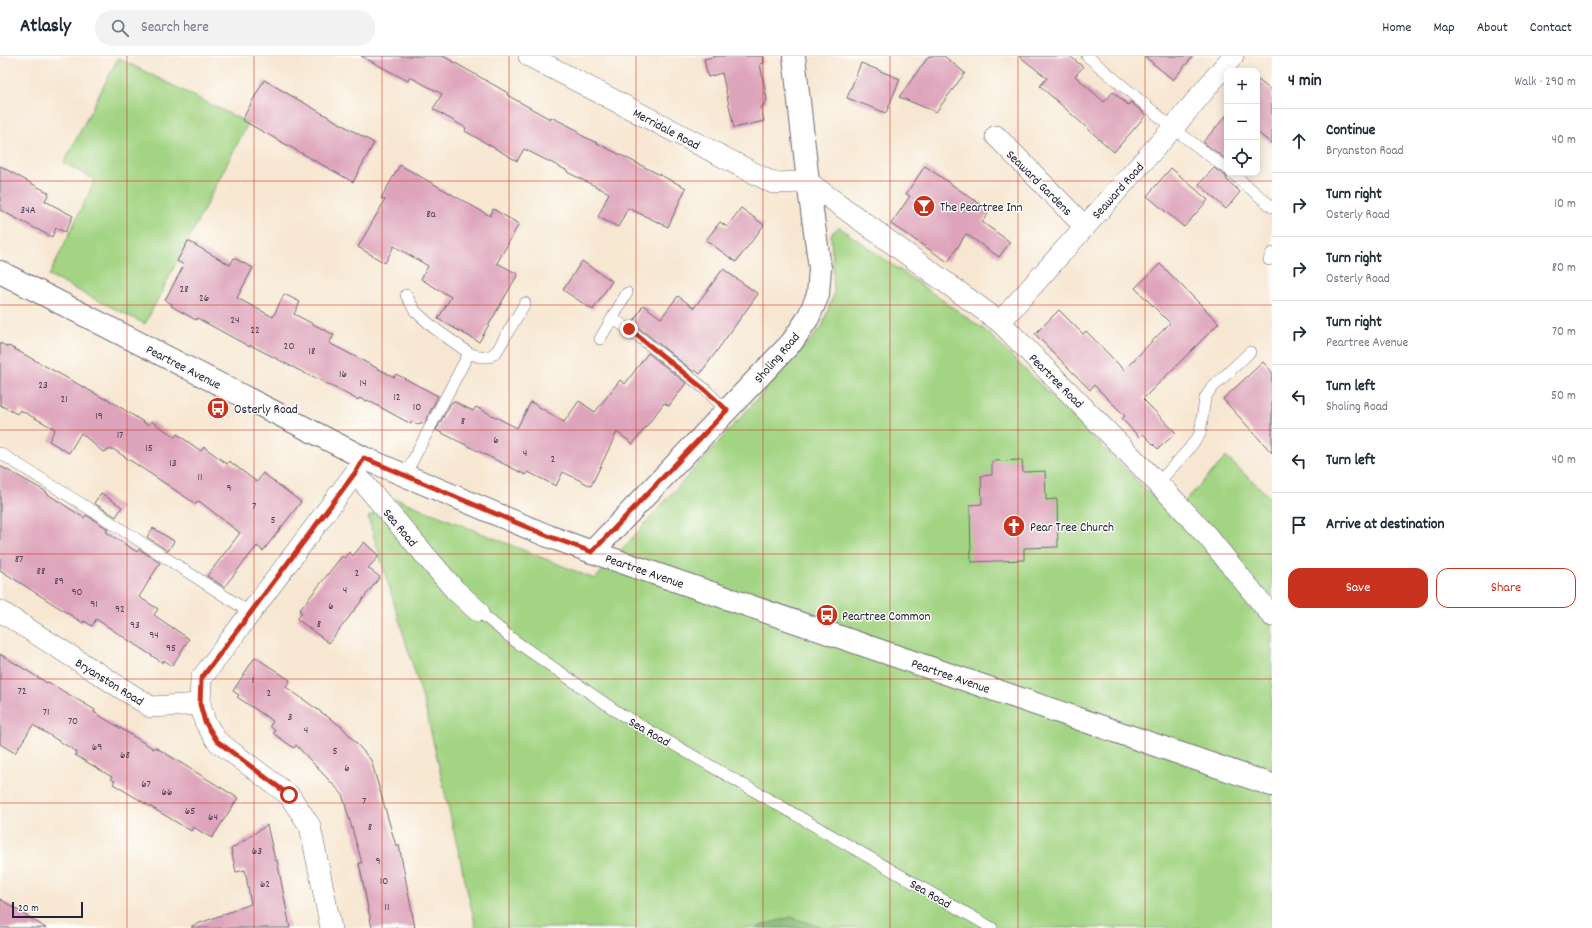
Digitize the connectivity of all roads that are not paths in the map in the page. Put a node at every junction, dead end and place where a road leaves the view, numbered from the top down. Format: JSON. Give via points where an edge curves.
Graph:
{"nodes":[{"id":1,"x":530,"y":56,"type":"edge"},
{"id":2,"x":794,"y":56,"type":"edge"},
{"id":3,"x":1087,"y":56,"type":"edge"},
{"id":4,"x":1233,"y":56,"type":"edge"},
{"id":5,"x":1173,"y":128,"type":"junction"},
{"id":6,"x":996,"y":136,"type":"dead end"},
{"id":7,"x":1224,"y":167,"type":"edge"},
{"id":8,"x":1236,"y":176,"type":"edge"},
{"id":9,"x":808,"y":182,"type":"junction"},
{"id":10,"x":1272,"y":207,"type":"edge"},
{"id":11,"x":1085,"y":226,"type":"junction"},
{"id":12,"x":0,"y":272,"type":"edge"},
{"id":13,"x":627,"y":293,"type":"dead end"},
{"id":14,"x":406,"y":294,"type":"dead end"},
{"id":15,"x":526,"y":303,"type":"dead end"},
{"id":16,"x":613,"y":319,"type":"junction"},
{"id":17,"x":1000,"y":322,"type":"junction"},
{"id":18,"x":600,"y":339,"type":"dead end"},
{"id":19,"x":1250,"y":352,"type":"dead end"},
{"id":20,"x":469,"y":353,"type":"junction"},
{"id":21,"x":727,"y":410,"type":"junction"},
{"id":22,"x":0,"y":453,"type":"edge"},
{"id":23,"x":360,"y":465,"type":"junction"},
{"id":24,"x":405,"y":475,"type":"junction"},
{"id":25,"x":1158,"y":483,"type":"junction"},
{"id":26,"x":592,"y":552,"type":"junction"},
{"id":27,"x":0,"y":611,"type":"edge"},
{"id":28,"x":478,"y":611,"type":"joint"},
{"id":29,"x":250,"y":613,"type":"junction"},
{"id":30,"x":1272,"y":616,"type":"edge"},
{"id":31,"x":200,"y":704,"type":"junction"},
{"id":32,"x":1272,"y":785,"type":"edge"},
{"id":33,"x":331,"y":928,"type":"edge"},
{"id":34,"x":992,"y":928,"type":"edge"}],
"edges":[{"from":1,"to":9,"type":"street","name":"Merridale Road","via":[[773,183]]},
{"from":2,"to":9,"type":"street","name":"Sholing Road"},
{"from":3,"to":5,"type":"lane"},
{"from":4,"to":5,"type":"street","name":"Seaward Road"},
{"from":5,"to":7,"type":"lane"},
{"from":5,"to":11,"type":"street","name":"Seaward Road"},
{"from":6,"to":11,"type":"street","name":"Seaward Gardens"},
{"from":8,"to":10,"type":"lane"},
{"from":9,"to":17,"type":"street","name":"Peartree Road"},
{"from":9,"to":21,"type":"street","name":"Sholing Road","via":[[820,268],[818,295],[808,318],[792,342]]},
{"from":11,"to":17,"type":"street","name":"Seaward Road"},
{"from":12,"to":23,"type":"street","name":"Peartree Avenue"},
{"from":13,"to":16,"type":"lane"},
{"from":14,"to":20,"type":"lane","via":[[415,311]]},
{"from":15,"to":20,"type":"lane","via":[[497,351],[489,357]]},
{"from":16,"to":18,"type":"lane"},
{"from":16,"to":21,"type":"lane","via":[[629,329]]},
{"from":17,"to":25,"type":"street","name":"Peartree Road"},
{"from":19,"to":25,"type":"lane","via":[[1211,389],[1205,398],[1200,434]]},
{"from":20,"to":24,"type":"lane"},
{"from":21,"to":26,"type":"street","name":"Sholing Road"},
{"from":22,"to":29,"type":"lane"},
{"from":23,"to":24,"type":"street","name":"Peartree Avenue"},
{"from":23,"to":28,"type":"street","name":"Sea Road","via":[[455,590]]},
{"from":23,"to":29,"type":"street"},
{"from":24,"to":26,"type":"street","name":"Peartree Avenue"},
{"from":25,"to":30,"type":"street","name":"Peartree Road","via":[[1208,537]]},
{"from":26,"to":32,"type":"street","name":"Peartree Avenue"},
{"from":27,"to":31,"type":"street","name":"Bryanston Road","via":[[151,707]]},
{"from":28,"to":34,"type":"lane","name":"Sea Road","via":[[515,641],[619,713]]},
{"from":29,"to":31,"type":"street","via":[[201,679]]},
{"from":31,"to":33,"type":"street","via":[[205,722],[217,741],[289,795],[310,826]]}]}
